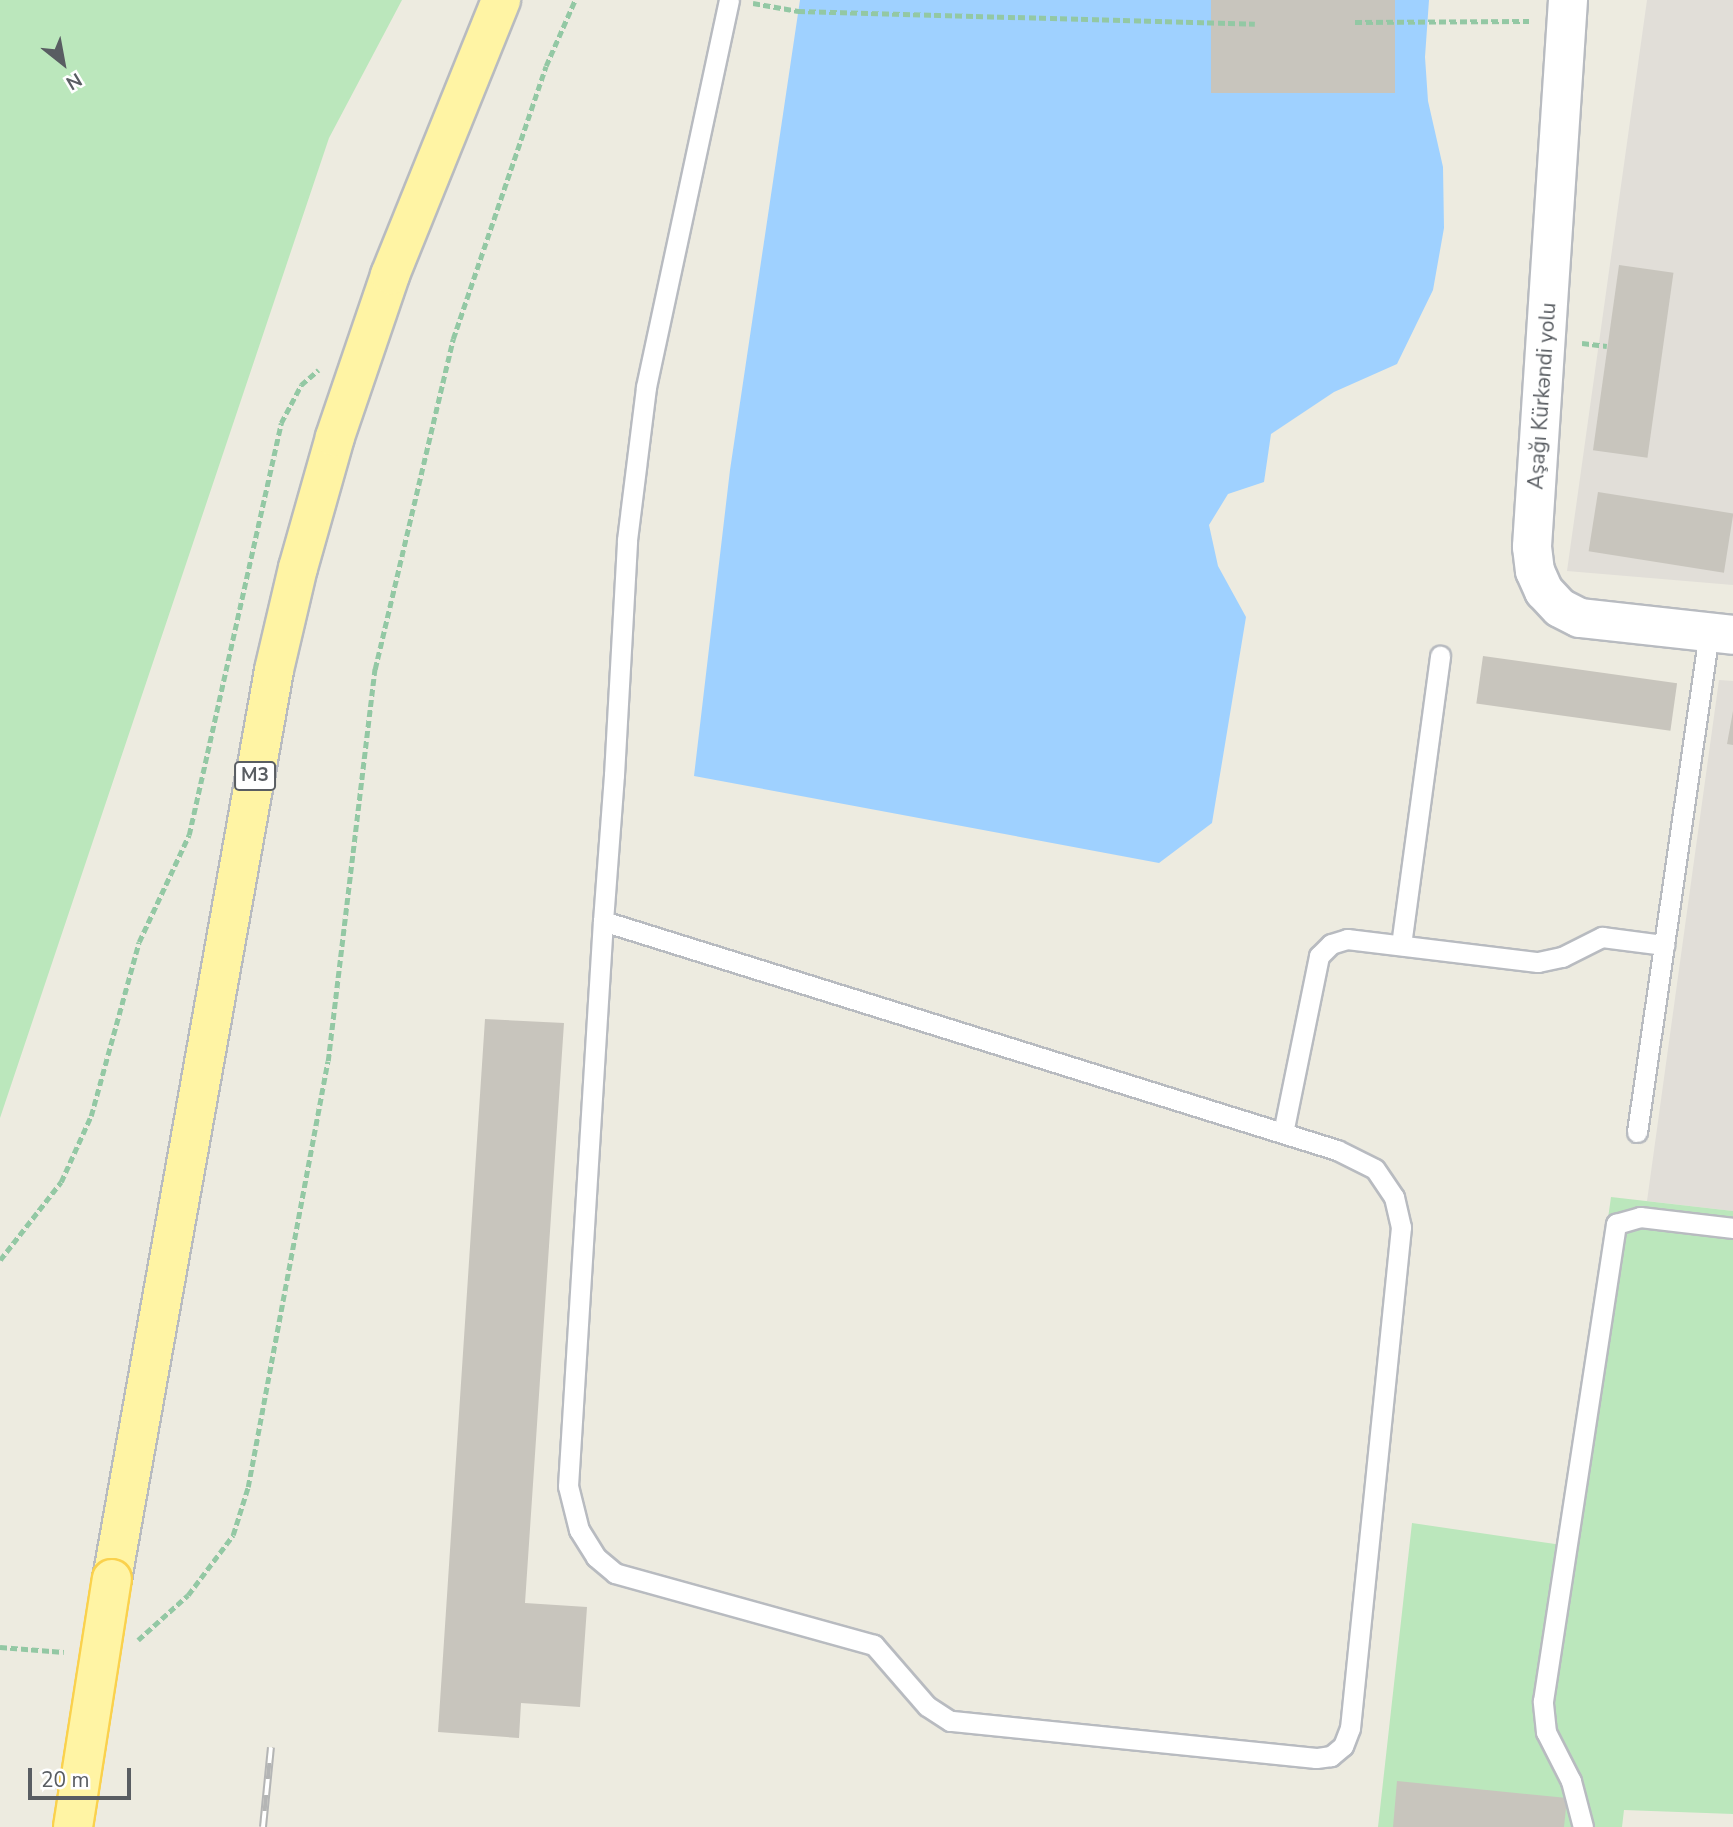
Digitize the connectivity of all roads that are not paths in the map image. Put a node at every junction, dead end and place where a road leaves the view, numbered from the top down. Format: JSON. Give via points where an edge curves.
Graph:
{"nodes":[{"id":1,"x":501,"y":0,"type":"edge"},
{"id":2,"x":729,"y":0,"type":"edge"},
{"id":3,"x":1568,"y":10,"type":"edge"},
{"id":4,"x":1721,"y":634,"type":"edge"},
{"id":5,"x":1440,"y":656,"type":"dead end"},
{"id":6,"x":603,"y":921,"type":"junction"},
{"id":7,"x":1401,"y":945,"type":"junction"},
{"id":8,"x":1664,"y":945,"type":"junction"},
{"id":9,"x":1637,"y":1132,"type":"dead end"},
{"id":10,"x":1283,"y":1133,"type":"junction"},
{"id":11,"x":1733,"y":1228,"type":"edge"},
{"id":12,"x":73,"y":1827,"type":"edge"},
{"id":13,"x":1583,"y":1827,"type":"edge"}],
"edges":[{"from":1,"to":12,"type":"main road","number":"M3","bridge":true,"via":[[361,357],[298,568],[274,670],[112,1579]]},
{"from":2,"to":6,"type":"lane","via":[[646,387],[628,540]]},
{"from":3,"to":4,"type":"street","name":"Aşağı Kürkəndi yolu","via":[[1532,547],[1535,571],[1552,599],[1580,618]]},
{"from":4,"to":8,"type":"lane"},
{"from":5,"to":7,"type":"lane"},
{"from":6,"to":10,"type":"lane"},
{"from":6,"to":10,"type":"lane","via":[[568,1486],[579,1530],[596,1557],[615,1573],[874,1646],[927,1706],[950,1721],[1316,1758],[1331,1756],[1343,1746],[1350,1728],[1401,1227],[1394,1197],[1375,1169],[1337,1150]]},
{"from":7,"to":8,"type":"lane","via":[[1538,962],[1562,957],[1602,937]]},
{"from":7,"to":10,"type":"lane","via":[[1347,939],[1331,944],[1319,956]]},
{"from":8,"to":9,"type":"lane"},
{"from":11,"to":13,"type":"lane","via":[[1640,1217],[1616,1224],[1543,1701],[1546,1732],[1571,1781]]}]}
